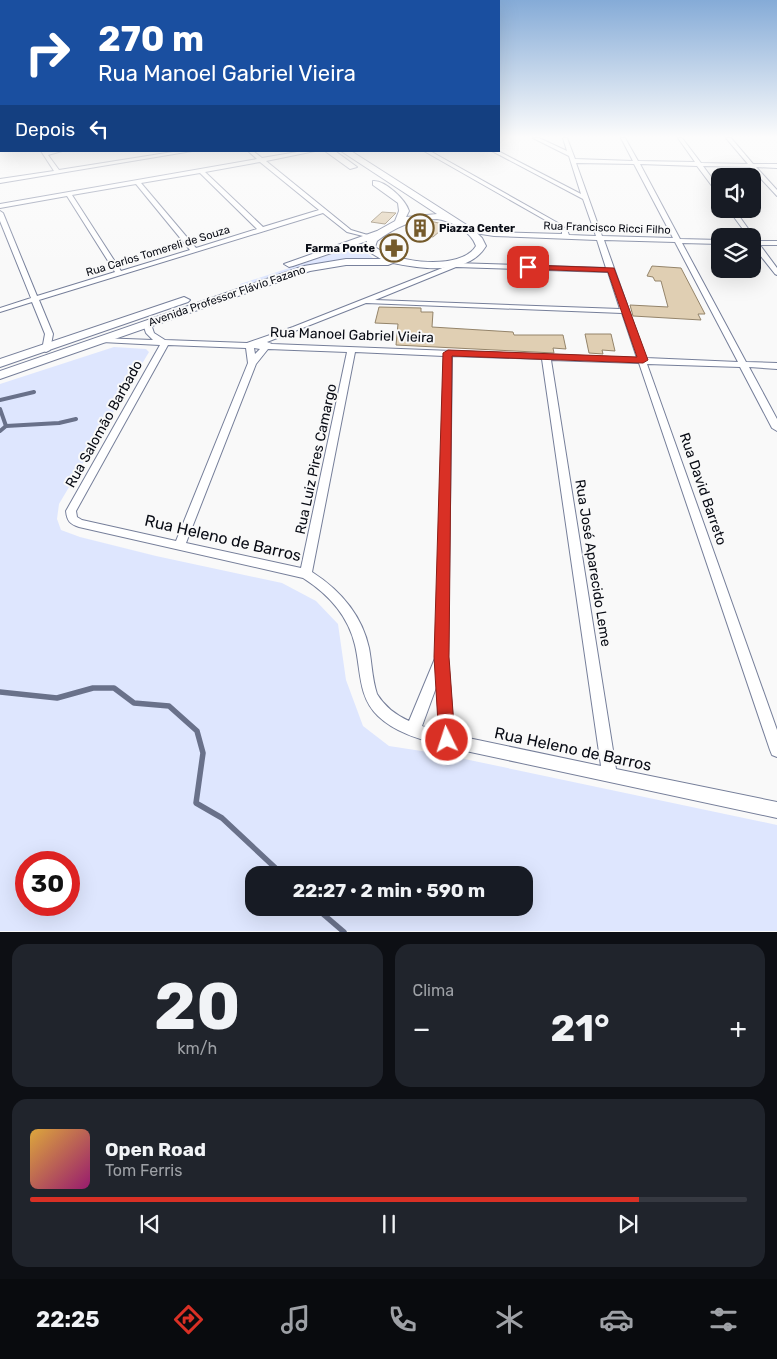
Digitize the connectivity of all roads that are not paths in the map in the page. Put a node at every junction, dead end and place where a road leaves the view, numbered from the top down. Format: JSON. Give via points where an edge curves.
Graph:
{"nodes":[{"id":1,"x":147,"y":181,"type":"edge"},
{"id":2,"x":212,"y":181,"type":"edge"},
{"id":3,"x":287,"y":181,"type":"edge"},
{"id":4,"x":373,"y":181,"type":"edge"},
{"id":5,"x":392,"y":181,"type":"edge"},
{"id":6,"x":477,"y":181,"type":"edge"},
{"id":7,"x":553,"y":181,"type":"edge"},
{"id":8,"x":573,"y":181,"type":"edge"},
{"id":9,"x":646,"y":181,"type":"edge"},
{"id":10,"x":766,"y":181,"type":"edge"},
{"id":11,"x":581,"y":182,"type":"joint"},
{"id":12,"x":138,"y":183,"type":"junction"},
{"id":13,"x":561,"y":186,"type":"junction"},
{"id":14,"x":584,"y":190,"type":"junction"},
{"id":15,"x":777,"y":194,"type":"edge"},
{"id":16,"x":69,"y":195,"type":"junction"},
{"id":17,"x":587,"y":199,"type":"junction"},
{"id":18,"x":0,"y":206,"type":"edge"},
{"id":19,"x":323,"y":211,"type":"junction"},
{"id":20,"x":0,"y":213,"type":"edge"},
{"id":21,"x":448,"y":218,"type":"junction"},
{"id":22,"x":399,"y":222,"type":"junction"},
{"id":23,"x":261,"y":229,"type":"junction"},
{"id":24,"x":349,"y":231,"type":"junction"},
{"id":25,"x":470,"y":231,"type":"junction"},
{"id":26,"x":382,"y":232,"type":"junction"},
{"id":27,"x":494,"y":234,"type":"junction"},
{"id":28,"x":566,"y":234,"type":"junction"},
{"id":29,"x":600,"y":235,"type":"junction"},
{"id":30,"x":368,"y":237,"type":"junction"},
{"id":31,"x":479,"y":240,"type":"junction"},
{"id":32,"x":678,"y":240,"type":"junction"},
{"id":33,"x":761,"y":241,"type":"edge"},
{"id":34,"x":354,"y":242,"type":"junction"},
{"id":35,"x":711,"y":242,"type":"edge"},
{"id":36,"x":777,"y":243,"type":"edge"},
{"id":37,"x":194,"y":250,"type":"junction"},
{"id":38,"x":761,"y":251,"type":"edge"},
{"id":39,"x":475,"y":255,"type":"junction"},
{"id":40,"x":398,"y":262,"type":"junction"},
{"id":41,"x":455,"y":265,"type":"junction"},
{"id":42,"x":487,"y":266,"type":"junction"},
{"id":43,"x":611,"y":270,"type":"junction"},
{"id":44,"x":119,"y":273,"type":"junction"},
{"id":45,"x":777,"y":273,"type":"edge"},
{"id":46,"x":419,"y":280,"type":"junction"},
{"id":47,"x":402,"y":287,"type":"junction"},
{"id":48,"x":36,"y":299,"type":"junction"},
{"id":49,"x":364,"y":301,"type":"junction"},
{"id":50,"x":410,"y":303,"type":"junction"},
{"id":51,"x":0,"y":310,"type":"edge"},
{"id":52,"x":626,"y":311,"type":"junction"},
{"id":53,"x":129,"y":319,"type":"junction"},
{"id":54,"x":147,"y":324,"type":"junction"},
{"id":55,"x":296,"y":329,"type":"junction"},
{"id":56,"x":102,"y":340,"type":"junction"},
{"id":57,"x":165,"y":343,"type":"junction"},
{"id":58,"x":250,"y":345,"type":"junction"},
{"id":59,"x":54,"y":346,"type":"junction"},
{"id":60,"x":265,"y":346,"type":"junction"},
{"id":61,"x":303,"y":348,"type":"junction"},
{"id":62,"x":352,"y":349,"type":"junction"},
{"id":63,"x":448,"y":353,"type":"junction"},
{"id":64,"x":546,"y":357,"type":"junction"},
{"id":65,"x":643,"y":360,"type":"junction"},
{"id":66,"x":0,"y":363,"type":"edge"},
{"id":67,"x":252,"y":363,"type":"junction"},
{"id":68,"x":743,"y":365,"type":"junction"},
{"id":69,"x":777,"y":366,"type":"edge"},
{"id":70,"x":0,"y":375,"type":"edge"},
{"id":71,"x":777,"y":428,"type":"edge"},
{"id":72,"x":72,"y":519,"type":"joint"},
{"id":73,"x":180,"y":546,"type":"junction"},
{"id":74,"x":306,"y":574,"type":"junction"},
{"id":75,"x":442,"y":657,"type":"junction"},
{"id":76,"x":413,"y":730,"type":"junction"},
{"id":77,"x":447,"y":740,"type":"junction"},
{"id":78,"x":777,"y":750,"type":"edge"},
{"id":79,"x":610,"y":775,"type":"junction"},
{"id":80,"x":777,"y":810,"type":"edge"}],
"edges":[{"from":1,"to":12,"type":"street"},
{"from":2,"to":23,"type":"street"},
{"from":3,"to":19,"type":"street"},
{"from":4,"to":22,"type":"street","via":[[400,200],[404,211]]},
{"from":5,"to":21,"type":"street"},
{"from":6,"to":28,"type":"street"},
{"from":7,"to":13,"type":"street"},
{"from":8,"to":11,"type":"street"},
{"from":9,"to":32,"type":"street"},
{"from":10,"to":15,"type":"street"},
{"from":11,"to":14,"type":"street","name":"Rua David Barreto"},
{"from":12,"to":16,"type":"street"},
{"from":12,"to":37,"type":"street"},
{"from":13,"to":14,"type":"street"},
{"from":13,"to":17,"type":"street"},
{"from":14,"to":17,"type":"street","name":"Rua David Barreto"},
{"from":16,"to":18,"type":"street"},
{"from":16,"to":44,"type":"street"},
{"from":17,"to":29,"type":"street","name":"Rua David Barreto"},
{"from":19,"to":23,"type":"street","name":"Rua Carlos Tomereli de Souza"},
{"from":19,"to":24,"type":"street"},
{"from":20,"to":48,"type":"street"},
{"from":21,"to":22,"type":"street","name":"Avenida Professor Flávio Fazano","via":[[421,216]]},
{"from":21,"to":25,"type":"street"},
{"from":22,"to":26,"type":"street","name":"Avenida Professor Flávio Fazano"},
{"from":23,"to":37,"type":"street","name":"Rua Carlos Tomereli de Souza"},
{"from":24,"to":30,"type":"street"},
{"from":24,"to":34,"type":"street"},
{"from":25,"to":27,"type":"street","name":"Rua Francisco Ricci Filho"},
{"from":25,"to":31,"type":"street"},
{"from":26,"to":30,"type":"street","name":"Avenida Professor Flávio Fazano"},
{"from":26,"to":40,"type":"street","via":[[372,240],[370,248],[380,257]]},
{"from":27,"to":28,"type":"street","name":"Rua Francisco Ricci Filho"},
{"from":27,"to":31,"type":"street","name":"Rua Francisco Ricci Filho"},
{"from":28,"to":29,"type":"street","name":"Rua Francisco Ricci Filho"},
{"from":29,"to":32,"type":"street","name":"Rua Francisco Ricci Filho"},
{"from":29,"to":43,"type":"street","name":"Rua David Barreto"},
{"from":30,"to":34,"type":"street","name":"Avenida Professor Flávio Fazano"},
{"from":31,"to":39,"type":"street","via":[[480,248]]},
{"from":32,"to":35,"type":"street","name":"Rua Francisco Ricci Filho"},
{"from":32,"to":68,"type":"street"},
{"from":33,"to":36,"type":"street"},
{"from":34,"to":53,"type":"street","name":"Avenida Professor Flávio Fazano"},
{"from":37,"to":44,"type":"street","name":"Rua Carlos Tomereli de Souza"},
{"from":38,"to":45,"type":"street"},
{"from":39,"to":41,"type":"street"},
{"from":39,"to":42,"type":"street"},
{"from":40,"to":41,"type":"street","name":"Avenida Professor Flávio Fazano"},
{"from":40,"to":46,"type":"street","via":[[422,268],[425,273]]},
{"from":40,"to":54,"type":"street","name":"Avenida Professor Flávio Fazano","via":[[346,262],[308,268]]},
{"from":41,"to":42,"type":"street"},
{"from":41,"to":46,"type":"street"},
{"from":42,"to":43,"type":"street"},
{"from":43,"to":52,"type":"street","name":"Rua David Barreto"},
{"from":44,"to":48,"type":"street","name":"Rua Carlos Tomereli de Souza"},
{"from":46,"to":47,"type":"street"},
{"from":47,"to":49,"type":"street"},
{"from":47,"to":50,"type":"street","via":[[401,295]]},
{"from":48,"to":51,"type":"street","name":"Rua Carlos Tomereli de Souza"},
{"from":48,"to":59,"type":"street"},
{"from":49,"to":50,"type":"street"},
{"from":49,"to":55,"type":"street"},
{"from":50,"to":52,"type":"street"},
{"from":52,"to":65,"type":"street","name":"Rua David Barreto"},
{"from":53,"to":54,"type":"street","via":[[140,319]]},
{"from":53,"to":59,"type":"street","name":"Avenida Professor Flávio Fazano"},
{"from":54,"to":56,"type":"street","name":"Avenida Professor Flávio Fazano"},
{"from":54,"to":57,"type":"street","via":[[152,336]]},
{"from":55,"to":58,"type":"street"},
{"from":55,"to":60,"type":"street"},
{"from":55,"to":61,"type":"street","via":[[293,338]]},
{"from":56,"to":57,"type":"street","name":"Rua Manoel Gabriel Vieira"},
{"from":56,"to":59,"type":"street","name":"Avenida Professor Flávio Fazano"},
{"from":57,"to":58,"type":"street","name":"Rua Manoel Gabriel Vieira"},
{"from":57,"to":72,"type":"street","name":"Rua Salomão Barbado","via":[[71,511]]},
{"from":58,"to":60,"type":"street","name":"Rua Manoel Gabriel Vieira"},
{"from":58,"to":67,"type":"street"},
{"from":59,"to":66,"type":"street","name":"Avenida Professor Flávio Fazano"},
{"from":59,"to":70,"type":"street","name":"Avenida Professor Flávio Fazano"},
{"from":60,"to":61,"type":"street","name":"Rua Manoel Gabriel Vieira"},
{"from":60,"to":67,"type":"street"},
{"from":61,"to":62,"type":"street","name":"Rua Manoel Gabriel Vieira"},
{"from":62,"to":63,"type":"street","name":"Rua Manoel Gabriel Vieira"},
{"from":62,"to":74,"type":"street","name":"Rua Luiz Pires Camargo"},
{"from":63,"to":64,"type":"street","name":"Rua Manoel Gabriel Vieira"},
{"from":63,"to":75,"type":"street"},
{"from":64,"to":65,"type":"street","name":"Rua Manoel Gabriel Vieira"},
{"from":64,"to":79,"type":"street","name":"Rua José Aparecido Leme"},
{"from":65,"to":68,"type":"street","name":"Rua Manoel Gabriel Vieira"},
{"from":65,"to":78,"type":"street","name":"Rua David Barreto"},
{"from":67,"to":73,"type":"street"},
{"from":68,"to":69,"type":"street","name":"Rua Manoel Gabriel Vieira"},
{"from":68,"to":71,"type":"street"},
{"from":72,"to":73,"type":"street","name":"Rua Heleno de Barros"},
{"from":73,"to":74,"type":"street","name":"Rua Heleno de Barros"},
{"from":74,"to":76,"type":"street","name":"Rua Heleno de Barros","via":[[333,594],[355,624],[362,646],[367,685],[373,699],[382,711]]},
{"from":75,"to":76,"type":"street"},
{"from":75,"to":77,"type":"street"},
{"from":76,"to":77,"type":"street","name":"Rua Heleno de Barros"},
{"from":77,"to":79,"type":"street","name":"Rua Heleno de Barros"},
{"from":79,"to":80,"type":"street","name":"Rua Heleno de Barros"}]}
